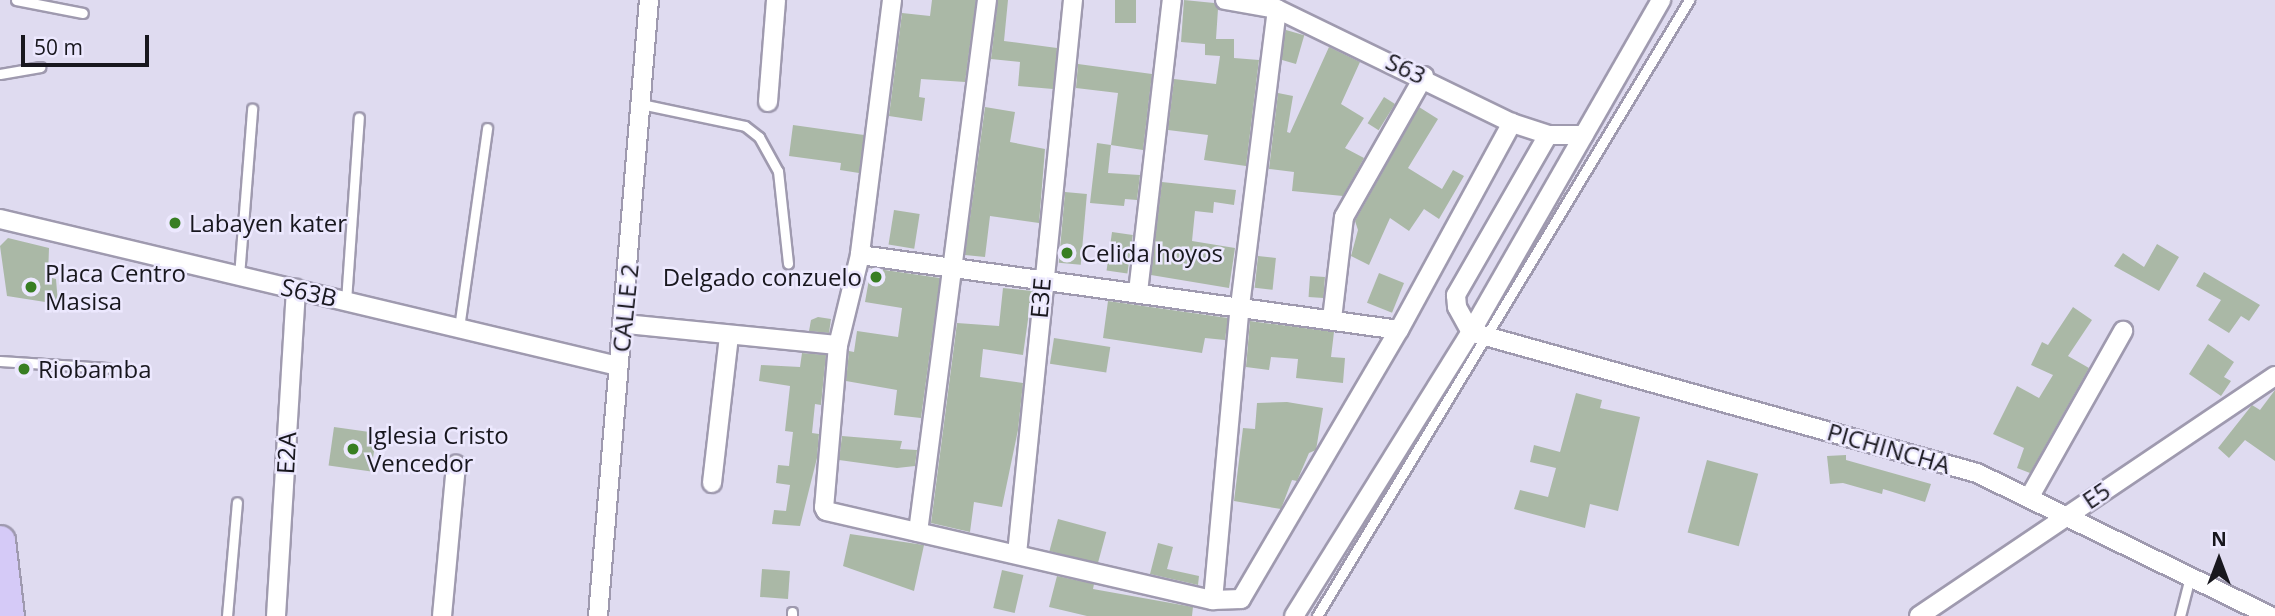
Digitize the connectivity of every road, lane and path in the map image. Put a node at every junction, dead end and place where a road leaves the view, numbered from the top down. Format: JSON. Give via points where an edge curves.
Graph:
{"nodes":[{"id":1,"x":16,"y":0,"type":"edge"},
{"id":2,"x":649,"y":0,"type":"edge"},
{"id":3,"x":776,"y":0,"type":"edge"},
{"id":4,"x":892,"y":0,"type":"edge"},
{"id":5,"x":987,"y":0,"type":"edge"},
{"id":6,"x":1073,"y":0,"type":"edge"},
{"id":7,"x":1172,"y":0,"type":"edge"},
{"id":8,"x":1661,"y":0,"type":"edge"},
{"id":9,"x":1689,"y":0,"type":"edge"},
{"id":10,"x":1234,"y":1,"type":"edge"},
{"id":11,"x":1277,"y":9,"type":"junction"},
{"id":12,"x":83,"y":13,"type":"dead end"},
{"id":13,"x":40,"y":67,"type":"dead end"},
{"id":14,"x":0,"y":74,"type":"edge"},
{"id":15,"x":1424,"y":76,"type":"junction"},
{"id":16,"x":768,"y":102,"type":"dead end"},
{"id":17,"x":642,"y":104,"type":"junction"},
{"id":18,"x":252,"y":109,"type":"dead end"},
{"id":19,"x":359,"y":117,"type":"dead end"},
{"id":20,"x":1512,"y":122,"type":"junction"},
{"id":21,"x":487,"y":128,"type":"dead end"},
{"id":22,"x":1548,"y":135,"type":"junction"},
{"id":23,"x":1584,"y":135,"type":"junction"},
{"id":24,"x":0,"y":219,"type":"edge"},
{"id":25,"x":860,"y":255,"type":"junction"},
{"id":26,"x":788,"y":263,"type":"dead end"},
{"id":27,"x":953,"y":268,"type":"junction"},
{"id":28,"x":239,"y":276,"type":"junction"},
{"id":29,"x":1041,"y":280,"type":"junction"},
{"id":30,"x":296,"y":289,"type":"junction"},
{"id":31,"x":1138,"y":292,"type":"junction"},
{"id":32,"x":346,"y":301,"type":"junction"},
{"id":33,"x":1240,"y":306,"type":"junction"},
{"id":34,"x":1332,"y":319,"type":"junction"},
{"id":35,"x":626,"y":324,"type":"junction"},
{"id":36,"x":458,"y":328,"type":"junction"},
{"id":37,"x":1399,"y":330,"type":"junction"},
{"id":38,"x":2123,"y":331,"type":"dead end"},
{"id":39,"x":1479,"y":334,"type":"junction"},
{"id":40,"x":729,"y":335,"type":"junction"},
{"id":41,"x":838,"y":345,"type":"junction"},
{"id":42,"x":0,"y":361,"type":"edge"},
{"id":43,"x":618,"y":366,"type":"junction"},
{"id":44,"x":107,"y":368,"type":"dead end"},
{"id":45,"x":2275,"y":376,"type":"edge"},
{"id":46,"x":456,"y":465,"type":"dead end"},
{"id":47,"x":712,"y":483,"type":"dead end"},
{"id":48,"x":2029,"y":498,"type":"junction"},
{"id":49,"x":237,"y":502,"type":"dead end"},
{"id":50,"x":2066,"y":516,"type":"junction"},
{"id":51,"x":918,"y":532,"type":"junction"},
{"id":52,"x":0,"y":541,"type":"edge"},
{"id":53,"x":1017,"y":554,"type":"junction"},
{"id":54,"x":2190,"y":577,"type":"junction"},
{"id":55,"x":1213,"y":600,"type":"junction"},
{"id":56,"x":9,"y":616,"type":"edge"},
{"id":57,"x":227,"y":616,"type":"edge"},
{"id":58,"x":276,"y":616,"type":"edge"},
{"id":59,"x":442,"y":616,"type":"edge"},
{"id":60,"x":598,"y":616,"type":"edge"},
{"id":61,"x":1294,"y":616,"type":"edge"},
{"id":62,"x":1317,"y":616,"type":"edge"},
{"id":63,"x":1919,"y":616,"type":"edge"},
{"id":64,"x":2180,"y":616,"type":"edge"},
{"id":65,"x":2270,"y":616,"type":"edge"}],
"edges":[{"from":1,"to":12,"type":"lane"},
{"from":2,"to":17,"type":"street","name":"CALLE 2"},
{"from":3,"to":16,"type":"street"},
{"from":4,"to":25,"type":"street"},
{"from":5,"to":27,"type":"street"},
{"from":6,"to":29,"type":"street","name":"E3E"},
{"from":7,"to":31,"type":"street"},
{"from":8,"to":23,"type":"street"},
{"from":9,"to":39,"type":"lane"},
{"from":10,"to":11,"type":"street","name":"S63"},
{"from":11,"to":15,"type":"street","name":"S63"},
{"from":11,"to":33,"type":"street"},
{"from":13,"to":14,"type":"lane"},
{"from":15,"to":20,"type":"street","name":"S63"},
{"from":15,"to":34,"type":"street","via":[[1344,217]]},
{"from":17,"to":26,"type":"lane","via":[[745,126],[759,137],[778,171]]},
{"from":17,"to":35,"type":"street","name":"CALLE 2"},
{"from":18,"to":28,"type":"lane"},
{"from":19,"to":32,"type":"lane"},
{"from":20,"to":22,"type":"street","name":"S63"},
{"from":20,"to":37,"type":"street"},
{"from":21,"to":36,"type":"lane"},
{"from":22,"to":23,"type":"street","name":"S63"},
{"from":22,"to":39,"type":"street","via":[[1456,295],[1457,307]]},
{"from":23,"to":39,"type":"street"},
{"from":24,"to":28,"type":"street","name":"S63B"},
{"from":25,"to":27,"type":"street"},
{"from":25,"to":41,"type":"street"},
{"from":27,"to":29,"type":"street"},
{"from":27,"to":51,"type":"street"},
{"from":28,"to":30,"type":"street","name":"S63B"},
{"from":29,"to":31,"type":"street"},
{"from":29,"to":53,"type":"street","name":"E3E"},
{"from":30,"to":32,"type":"street","name":"S63B"},
{"from":30,"to":58,"type":"street","name":"E2A"},
{"from":31,"to":33,"type":"street"},
{"from":32,"to":36,"type":"street","name":"S63B"},
{"from":33,"to":34,"type":"street"},
{"from":33,"to":55,"type":"street"},
{"from":34,"to":37,"type":"street"},
{"from":35,"to":40,"type":"street"},
{"from":35,"to":43,"type":"street","name":"CALLE 2"},
{"from":36,"to":43,"type":"street","name":"S63B"},
{"from":37,"to":55,"type":"street","via":[[1241,599]]},
{"from":38,"to":48,"type":"street"},
{"from":39,"to":48,"type":"street","name":"PICHINCHA","via":[[1977,473]]},
{"from":39,"to":61,"type":"street"},
{"from":39,"to":62,"type":"lane"},
{"from":40,"to":41,"type":"street"},
{"from":40,"to":47,"type":"street"},
{"from":41,"to":51,"type":"street","via":[[826,512]]},
{"from":42,"to":44,"type":"lane"},
{"from":43,"to":60,"type":"street","name":"CALLE 2"},
{"from":45,"to":50,"type":"street","name":"E5"},
{"from":46,"to":59,"type":"street"},
{"from":48,"to":50,"type":"street","name":"PICHINCHA"},
{"from":49,"to":57,"type":"lane"},
{"from":50,"to":54,"type":"street","name":"PICHINCHA"},
{"from":50,"to":63,"type":"street","name":"E5"},
{"from":51,"to":53,"type":"street"},
{"from":52,"to":56,"type":"main road"},
{"from":53,"to":55,"type":"street"},
{"from":54,"to":64,"type":"lane"},
{"from":54,"to":65,"type":"street","name":"PICHINCHA"}]}
